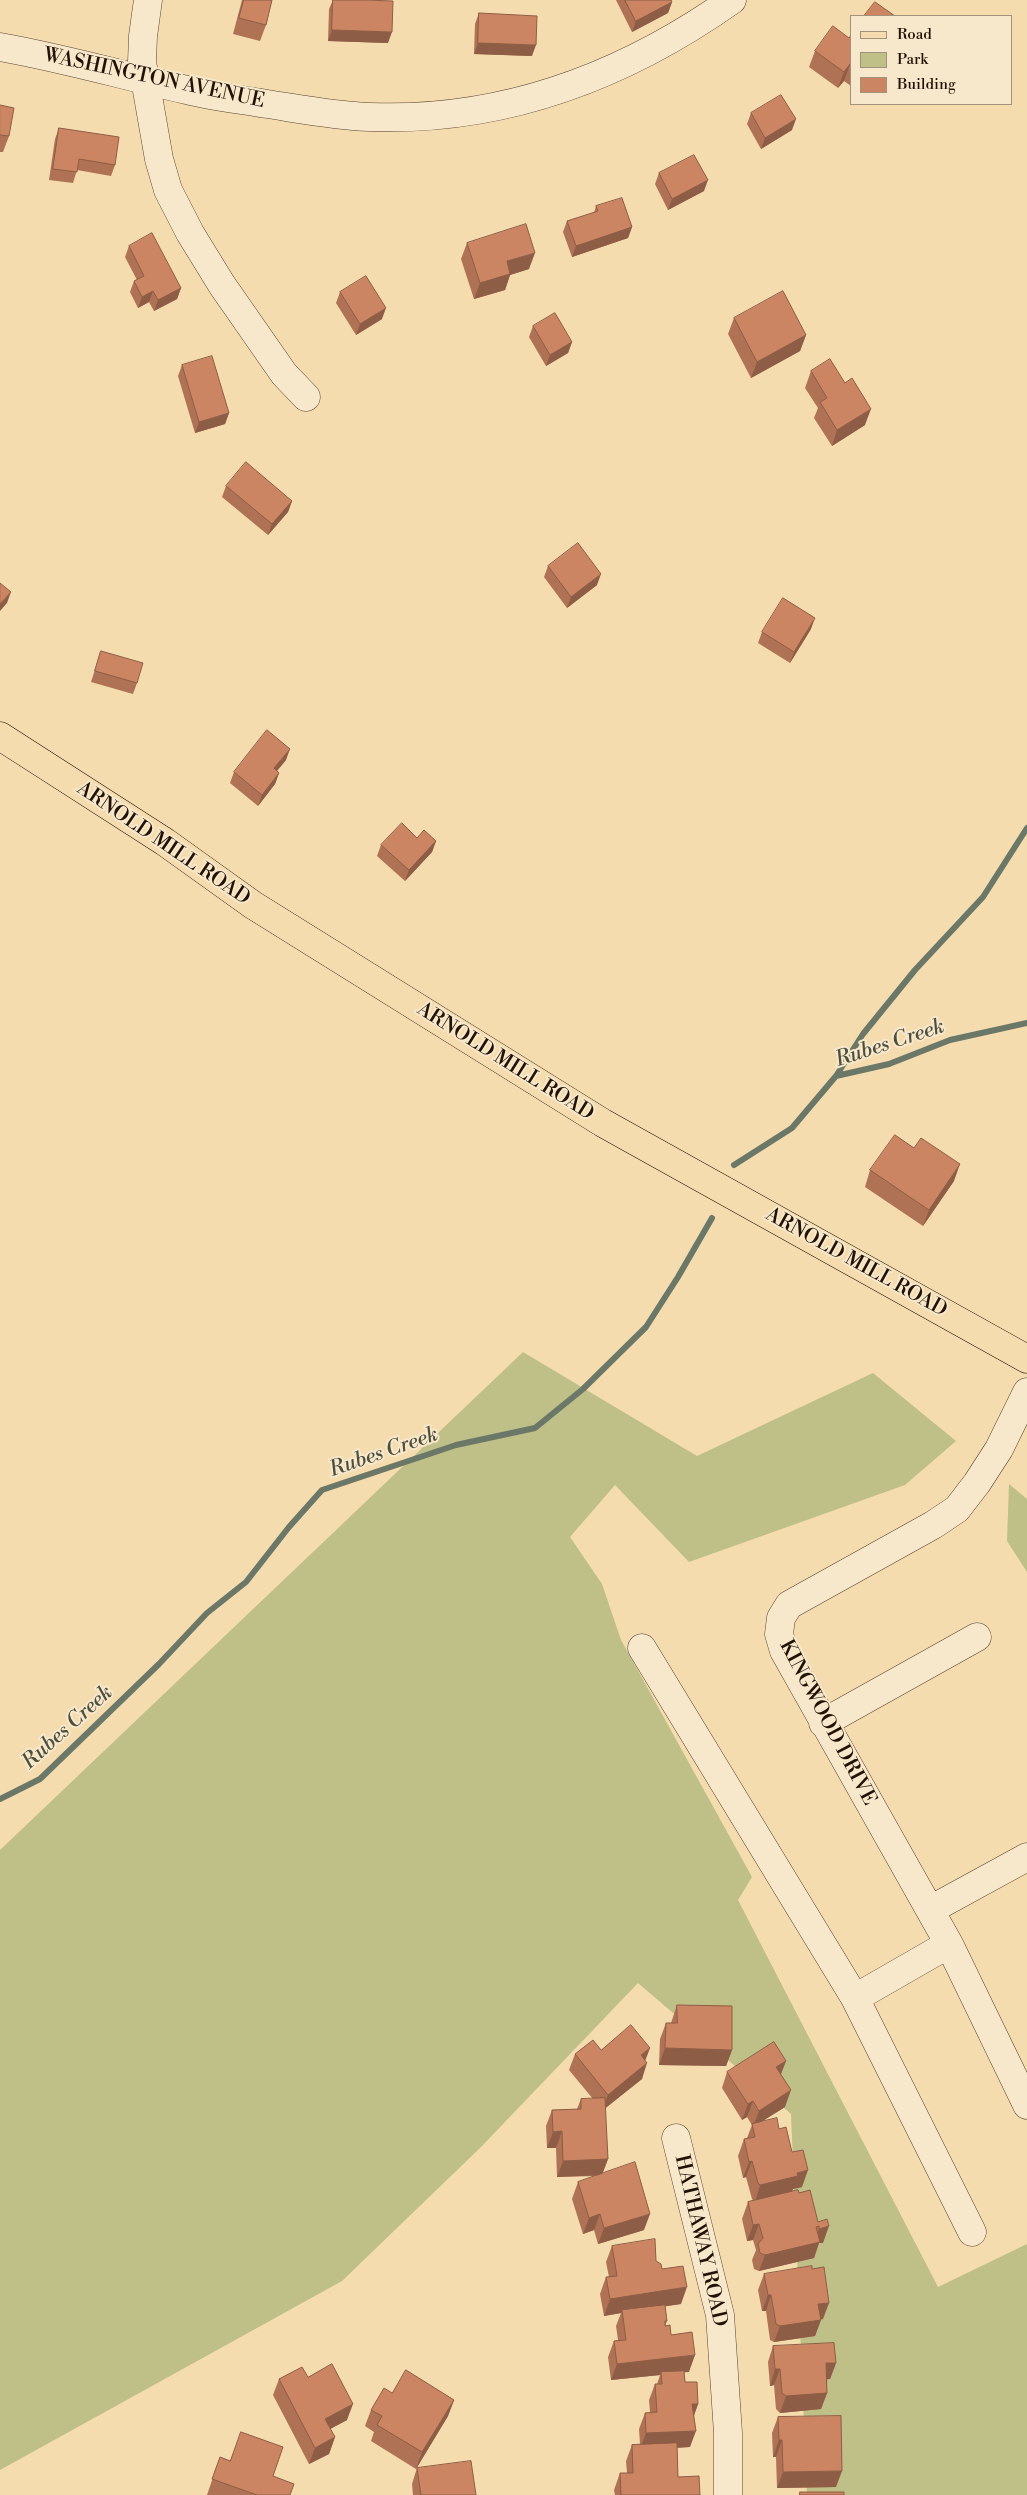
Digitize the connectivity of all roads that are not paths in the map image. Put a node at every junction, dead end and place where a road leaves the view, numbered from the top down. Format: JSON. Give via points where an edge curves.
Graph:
{"nodes":[{"id":1,"x":148,"y":0,"type":"edge"},
{"id":2,"x":732,"y":0,"type":"edge"},
{"id":3,"x":0,"y":47,"type":"edge"},
{"id":4,"x":146,"y":79,"type":"junction"},
{"id":5,"x":306,"y":397,"type":"dead end"},
{"id":6,"x":0,"y":736,"type":"edge"},
{"id":7,"x":1027,"y":1359,"type":"edge"},
{"id":8,"x":1027,"y":1392,"type":"edge"},
{"id":9,"x":977,"y":1637,"type":"dead end"},
{"id":10,"x":642,"y":1648,"type":"dead end"},
{"id":11,"x":823,"y":1723,"type":"junction"},
{"id":12,"x":1026,"y":1860,"type":"edge"},
{"id":13,"x":930,"y":1910,"type":"junction"},
{"id":14,"x":949,"y":1944,"type":"junction"},
{"id":15,"x":855,"y":1998,"type":"junction"},
{"id":16,"x":1027,"y":2105,"type":"edge"},
{"id":17,"x":676,"y":2138,"type":"dead end"},
{"id":18,"x":972,"y":2232,"type":"dead end"},
{"id":19,"x":728,"y":2495,"type":"edge"}],
"edges":[{"from":1,"to":4,"type":"street","via":[[142,62]]},
{"from":2,"to":4,"type":"street","name":"WASHINGTON AVENUE","via":[[696,26],[649,53],[557,92],[494,109],[436,116],[369,117],[189,91]]},
{"from":3,"to":4,"type":"street","name":"WASHINGTON AVENUE"},
{"from":4,"to":5,"type":"street","via":[[159,159],[168,190],[190,233],[252,330],[284,374]]},
{"from":6,"to":7,"type":"main road","name":"ARNOLD MILL ROAD","via":[[165,842],[253,905],[603,1123]]},
{"from":8,"to":11,"type":"street","name":"KINGWOOD DRIVE","via":[[999,1449],[957,1508],[933,1525],[789,1605],[781,1618],[779,1634],[784,1651]]},
{"from":9,"to":11,"type":"street"},
{"from":10,"to":15,"type":"street"},
{"from":11,"to":13,"type":"street","name":"KINGWOOD DRIVE"},
{"from":12,"to":13,"type":"street"},
{"from":13,"to":14,"type":"street","name":"KINGWOOD DRIVE"},
{"from":14,"to":15,"type":"street"},
{"from":14,"to":16,"type":"street","name":"KINGWOOD DRIVE"},
{"from":15,"to":18,"type":"street"},
{"from":17,"to":19,"type":"street","name":"HATHAWAY ROAD","via":[[720,2315],[728,2433]]}]}
